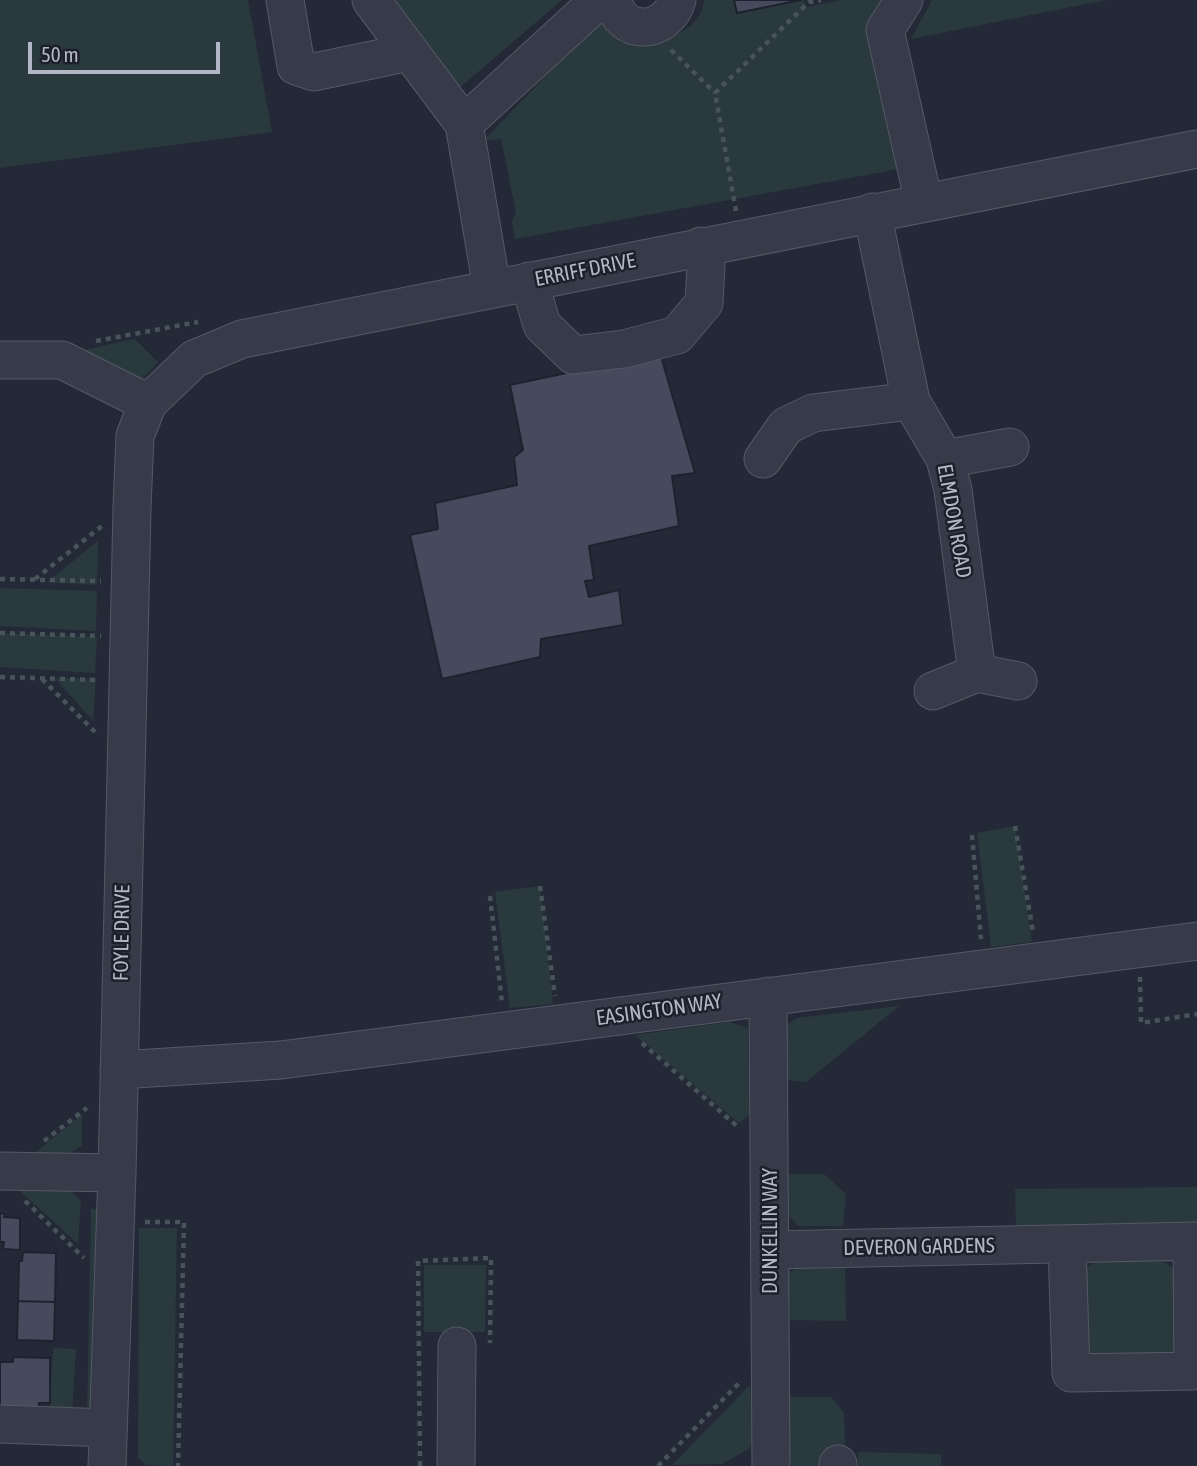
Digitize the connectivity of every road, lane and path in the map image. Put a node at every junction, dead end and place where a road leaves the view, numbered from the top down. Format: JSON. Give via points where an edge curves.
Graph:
{"nodes":[{"id":1,"x":285,"y":0,"type":"edge"},
{"id":2,"x":371,"y":0,"type":"edge"},
{"id":3,"x":599,"y":0,"type":"edge"},
{"id":4,"x":613,"y":0,"type":"edge"},
{"id":5,"x":677,"y":0,"type":"edge"},
{"id":6,"x":821,"y":0,"type":"edge"},
{"id":7,"x":904,"y":0,"type":"edge"},
{"id":8,"x":671,"y":49,"type":"dead end"},
{"id":9,"x":410,"y":52,"type":"junction"},
{"id":10,"x":715,"y":93,"type":"junction"},
{"id":11,"x":464,"y":124,"type":"junction"},
{"id":12,"x":1197,"y":149,"type":"edge"},
{"id":13,"x":923,"y":203,"type":"junction"},
{"id":14,"x":736,"y":212,"type":"dead end"},
{"id":15,"x":872,"y":212,"type":"junction"},
{"id":16,"x":701,"y":246,"type":"junction"},
{"id":17,"x":529,"y":281,"type":"junction"},
{"id":18,"x":492,"y":288,"type":"junction"},
{"id":19,"x":199,"y":322,"type":"dead end"},
{"id":20,"x":91,"y":342,"type":"dead end"},
{"id":21,"x":0,"y":360,"type":"edge"},
{"id":22,"x":911,"y":401,"type":"junction"},
{"id":23,"x":148,"y":403,"type":"junction"},
{"id":24,"x":1010,"y":447,"type":"dead end"},
{"id":25,"x":763,"y":459,"type":"dead end"},
{"id":26,"x":946,"y":460,"type":"junction"},
{"id":27,"x":112,"y":518,"type":"dead end"},
{"id":28,"x":0,"y":579,"type":"edge"},
{"id":29,"x":34,"y":580,"type":"junction"},
{"id":30,"x":107,"y":581,"type":"dead end"},
{"id":31,"x":0,"y":633,"type":"edge"},
{"id":32,"x":106,"y":637,"type":"dead end"},
{"id":33,"x":977,"y":673,"type":"junction"},
{"id":34,"x":0,"y":677,"type":"edge"},
{"id":35,"x":41,"y":678,"type":"junction"},
{"id":36,"x":105,"y":680,"type":"dead end"},
{"id":37,"x":1018,"y":681,"type":"dead end"},
{"id":38,"x":933,"y":691,"type":"dead end"},
{"id":39,"x":103,"y":740,"type":"dead end"},
{"id":40,"x":1015,"y":826,"type":"dead end"},
{"id":41,"x":972,"y":835,"type":"dead end"},
{"id":42,"x":540,"y":886,"type":"dead end"},
{"id":43,"x":490,"y":896,"type":"dead end"},
{"id":44,"x":1034,"y":936,"type":"dead end"},
{"id":45,"x":1197,"y":941,"type":"edge"},
{"id":46,"x":981,"y":943,"type":"dead end"},
{"id":47,"x":1140,"y":966,"type":"dead end"},
{"id":48,"x":768,"y":996,"type":"junction"},
{"id":49,"x":556,"y":1009,"type":"dead end"},
{"id":50,"x":1197,"y":1014,"type":"edge"},
{"id":51,"x":503,"y":1015,"type":"dead end"},
{"id":52,"x":635,"y":1037,"type":"dead end"},
{"id":53,"x":119,"y":1070,"type":"junction"},
{"id":54,"x":96,"y":1102,"type":"dead end"},
{"id":55,"x":745,"y":1133,"type":"dead end"},
{"id":56,"x":42,"y":1142,"type":"dead end"},
{"id":57,"x":117,"y":1173,"type":"junction"},
{"id":58,"x":11,"y":1185,"type":"edge"},
{"id":59,"x":139,"y":1222,"type":"dead end"},
{"id":60,"x":1195,"y":1241,"type":"edge"},
{"id":61,"x":1067,"y":1244,"type":"junction"},
{"id":62,"x":771,"y":1250,"type":"junction"},
{"id":63,"x":85,"y":1259,"type":"dead end"},
{"id":64,"x":418,"y":1261,"type":"dead end"},
{"id":65,"x":456,"y":1346,"type":"dead end"},
{"id":66,"x":747,"y":1374,"type":"dead end"},
{"id":67,"x":0,"y":1424,"type":"edge"},
{"id":68,"x":108,"y":1428,"type":"junction"},
{"id":69,"x":107,"y":1466,"type":"edge"},
{"id":70,"x":178,"y":1466,"type":"edge"},
{"id":71,"x":420,"y":1466,"type":"edge"},
{"id":72,"x":456,"y":1466,"type":"edge"},
{"id":73,"x":658,"y":1466,"type":"edge"},
{"id":74,"x":771,"y":1466,"type":"edge"}],
"edges":[{"from":1,"to":9,"type":"street","via":[[296,66],[314,72]]},
{"from":2,"to":9,"type":"street"},
{"from":3,"to":11,"type":"street"},
{"from":4,"to":5,"type":"street","via":[[626,22],[646,27],[666,20]]},
{"from":6,"to":10,"type":"path","via":[[809,2]]},
{"from":7,"to":13,"type":"street","via":[[885,30]]},
{"from":8,"to":10,"type":"path"},
{"from":9,"to":11,"type":"street"},
{"from":10,"to":14,"type":"path"},
{"from":11,"to":18,"type":"street"},
{"from":12,"to":13,"type":"street","name":"ERRIFF DRIVE"},
{"from":13,"to":15,"type":"street","name":"ERRIFF DRIVE"},
{"from":15,"to":16,"type":"street","name":"ERRIFF DRIVE"},
{"from":15,"to":22,"type":"street","name":"ELMDON ROAD"},
{"from":16,"to":17,"type":"street","name":"ERRIFF DRIVE"},
{"from":16,"to":17,"type":"street","via":[[706,266],[704,303],[677,335],[624,349],[573,355],[542,325]]},
{"from":17,"to":18,"type":"street","name":"ERRIFF DRIVE"},
{"from":18,"to":23,"type":"street","name":"ERRIFF DRIVE","via":[[242,339],[194,359]]},
{"from":19,"to":20,"type":"path"},
{"from":21,"to":23,"type":"street","via":[[62,360]]},
{"from":22,"to":25,"type":"street","via":[[813,413],[786,426]]},
{"from":22,"to":26,"type":"street","name":"ELMDON ROAD"},
{"from":23,"to":53,"type":"street","name":"FOYLE DRIVE","via":[[135,436]]},
{"from":24,"to":26,"type":"street"},
{"from":26,"to":33,"type":"street","name":"ELMDON ROAD"},
{"from":27,"to":29,"type":"path"},
{"from":28,"to":29,"type":"path"},
{"from":29,"to":30,"type":"path"},
{"from":31,"to":32,"type":"path"},
{"from":33,"to":37,"type":"street"},
{"from":33,"to":38,"type":"street"},
{"from":34,"to":35,"type":"path"},
{"from":35,"to":36,"type":"path"},
{"from":35,"to":39,"type":"path"},
{"from":40,"to":44,"type":"path"},
{"from":41,"to":46,"type":"path"},
{"from":42,"to":49,"type":"path"},
{"from":43,"to":51,"type":"path"},
{"from":45,"to":48,"type":"street","name":"EASINGTON WAY"},
{"from":47,"to":50,"type":"path","via":[[1141,1023]]},
{"from":48,"to":53,"type":"street","name":"EASINGTON WAY","via":[[281,1060]]},
{"from":48,"to":62,"type":"street","name":"DUNKELLIN WAY"},
{"from":52,"to":55,"type":"path"},
{"from":53,"to":57,"type":"street","name":"FOYLE DRIVE"},
{"from":54,"to":56,"type":"path"},
{"from":57,"to":58,"type":"street"},
{"from":57,"to":68,"type":"street","name":"FOYLE DRIVE"},
{"from":58,"to":63,"type":"path"},
{"from":59,"to":70,"type":"path","via":[[184,1222]]},
{"from":60,"to":61,"type":"street","name":"DEVERON GARDENS"},
{"from":60,"to":61,"type":"street","name":"DEVERON GARDENS","via":[[1193,1371],[1071,1373]]},
{"from":61,"to":62,"type":"street","name":"DEVERON GARDENS"},
{"from":62,"to":74,"type":"street","name":"DUNKELLIN WAY"},
{"from":64,"to":71,"type":"path"},
{"from":65,"to":72,"type":"street"},
{"from":66,"to":73,"type":"path"},
{"from":67,"to":68,"type":"street"},
{"from":68,"to":69,"type":"street","name":"FOYLE DRIVE"}]}
